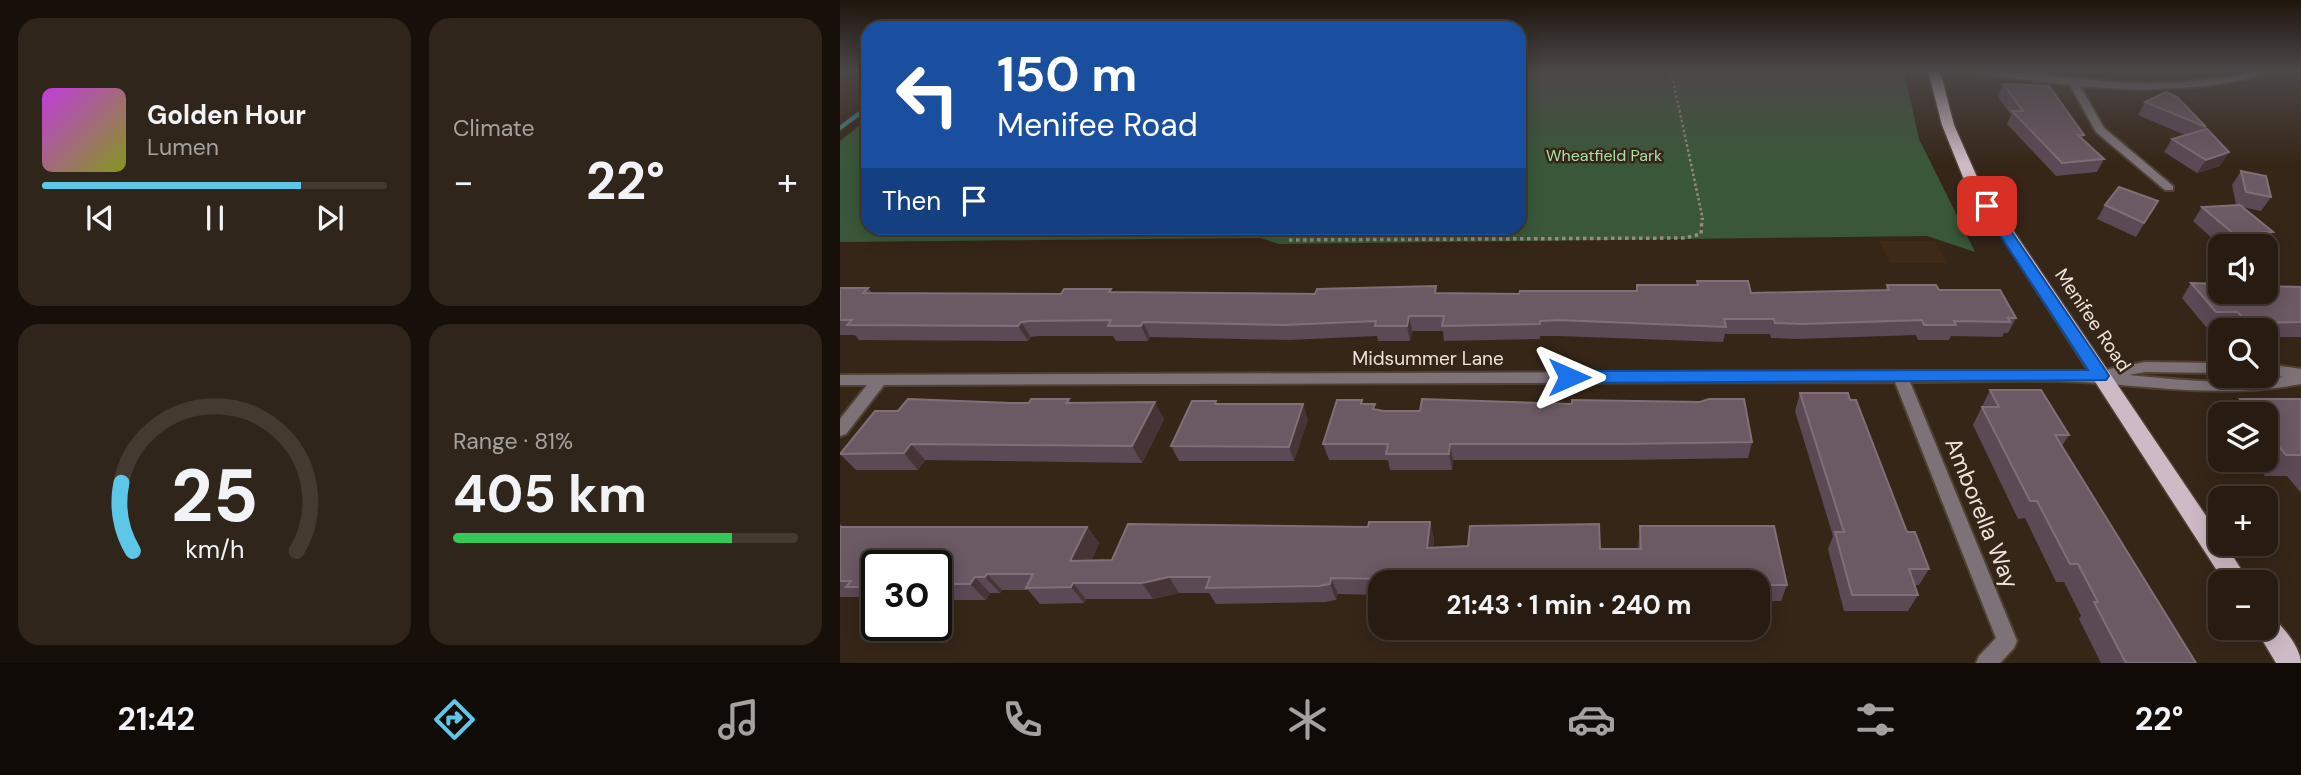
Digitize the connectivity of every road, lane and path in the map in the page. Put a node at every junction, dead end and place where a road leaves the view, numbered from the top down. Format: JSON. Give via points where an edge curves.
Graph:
{"nodes":[{"id":1,"x":1678,"y":102,"type":"edge"},
{"id":2,"x":1938,"y":102,"type":"edge"},
{"id":3,"x":2085,"y":102,"type":"edge"},
{"id":4,"x":2169,"y":188,"type":"dead end"},
{"id":5,"x":1289,"y":240,"type":"dead end"},
{"id":6,"x":2208,"y":368,"type":"edge"},
{"id":7,"x":2278,"y":372,"type":"edge"},
{"id":8,"x":1900,"y":376,"type":"junction"},
{"id":9,"x":2100,"y":376,"type":"junction"},
{"id":10,"x":2301,"y":377,"type":"edge"},
{"id":11,"x":840,"y":380,"type":"edge"},
{"id":12,"x":880,"y":380,"type":"junction"},
{"id":13,"x":840,"y":430,"type":"edge"},
{"id":14,"x":2229,"y":570,"type":"edge"},
{"id":15,"x":2275,"y":640,"type":"edge"},
{"id":16,"x":1986,"y":663,"type":"edge"},
{"id":17,"x":2291,"y":663,"type":"edge"}],
"edges":[{"from":1,"to":5,"type":"path","via":[[1703,222],[1701,234]]},
{"from":2,"to":9,"type":"main road","name":"Menifee Road","via":[[1970,177]]},
{"from":3,"to":4,"type":"street","via":[[2100,130]]},
{"from":6,"to":9,"type":"street","via":[[2145,367]]},
{"from":7,"to":10,"type":"street"},
{"from":8,"to":9,"type":"street","name":"Midsummer Lane"},
{"from":8,"to":12,"type":"street","name":"Midsummer Lane"},
{"from":8,"to":16,"type":"street","name":"Amborella Way","via":[[2007,641]]},
{"from":9,"to":10,"type":"street","via":[[2155,385],[2274,386]]},
{"from":9,"to":14,"type":"main road","name":"Menifee Road"},
{"from":11,"to":12,"type":"street","name":"Midsummer Lane"},
{"from":12,"to":13,"type":"street"},
{"from":15,"to":17,"type":"main road"}]}
